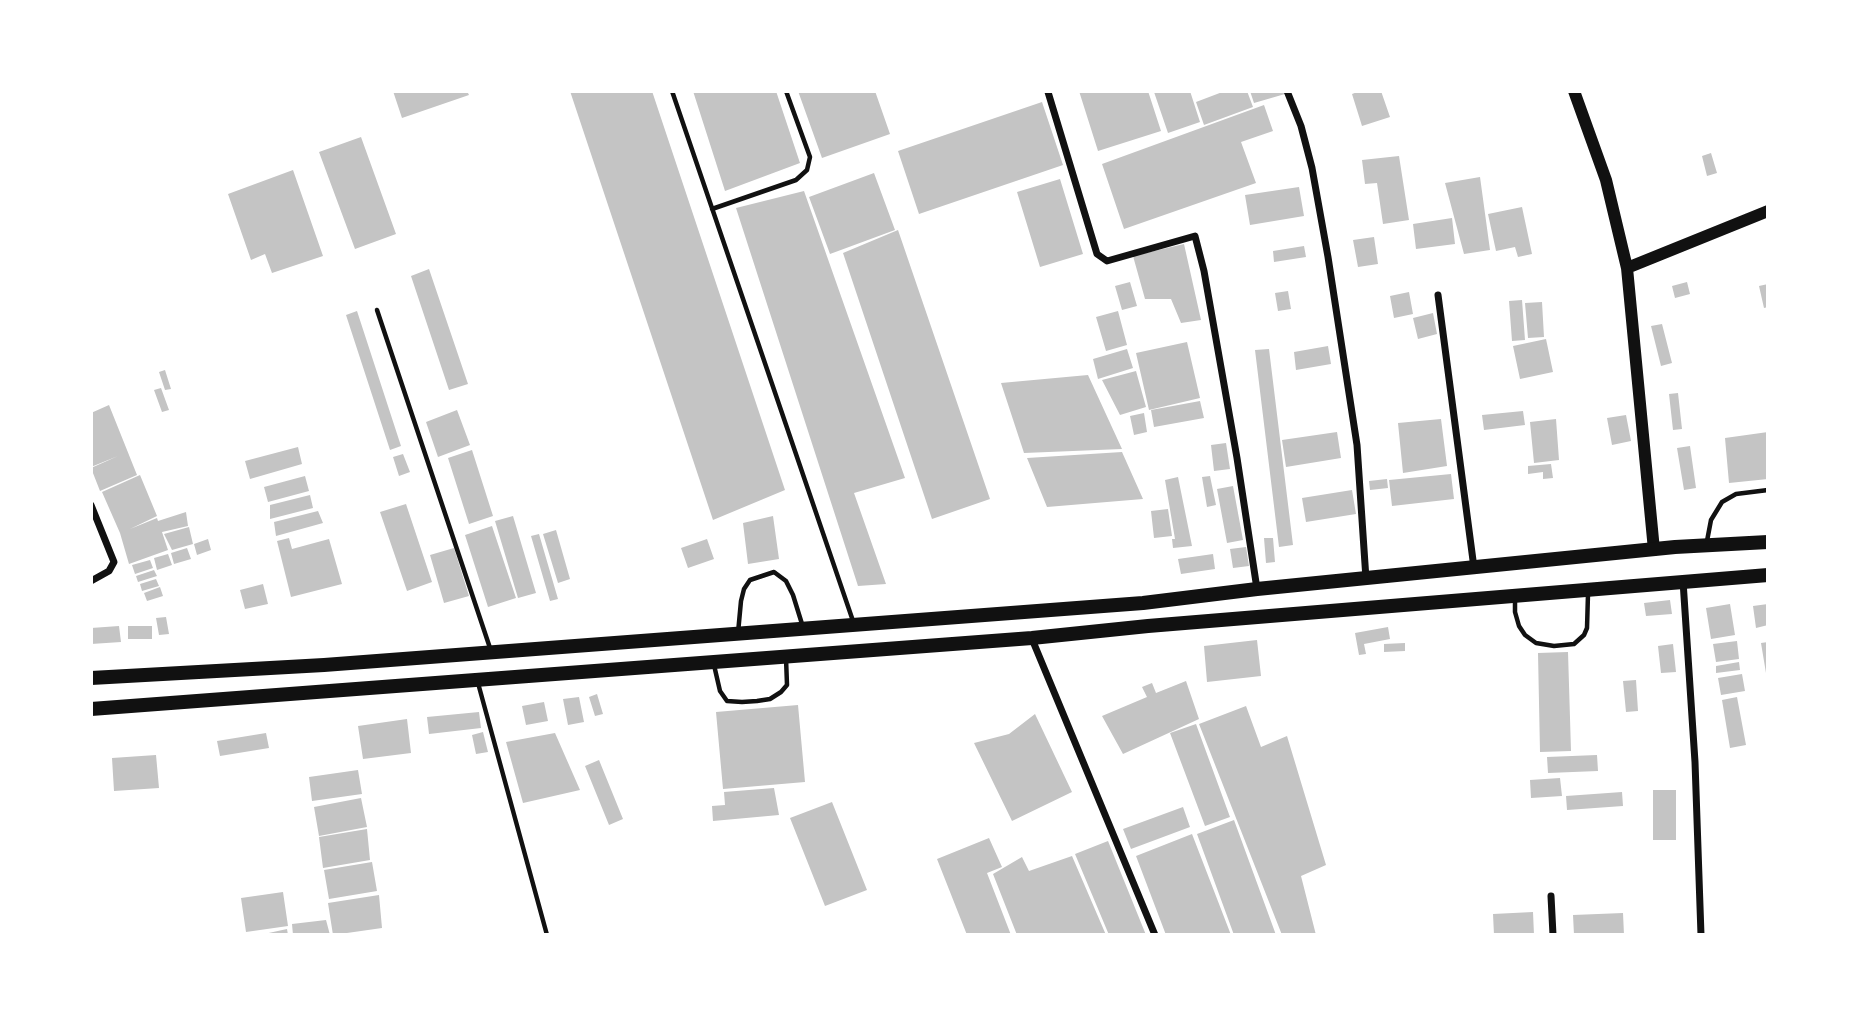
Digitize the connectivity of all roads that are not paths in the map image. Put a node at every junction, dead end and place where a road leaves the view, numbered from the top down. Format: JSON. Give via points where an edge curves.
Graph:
{"nodes":[{"id":1,"x":672,"y":91,"type":"edge"},
{"id":2,"x":786,"y":91,"type":"edge"},
{"id":3,"x":1287,"y":91,"type":"edge"},
{"id":4,"x":1574,"y":91,"type":"edge"},
{"id":5,"x":1048,"y":92,"type":"edge"},
{"id":6,"x":712,"y":209,"type":"junction"},
{"id":7,"x":1768,"y":211,"type":"edge"},
{"id":8,"x":1627,"y":268,"type":"junction"},
{"id":9,"x":1438,"y":295,"type":"dead end"},
{"id":10,"x":377,"y":310,"type":"dead end"},
{"id":11,"x":1768,"y":489,"type":"edge"},
{"id":12,"x":91,"y":505,"type":"edge"},
{"id":13,"x":1768,"y":541,"type":"edge"},
{"id":14,"x":1706,"y":545,"type":"junction"},
{"id":15,"x":1654,"y":550,"type":"junction"},
{"id":16,"x":1474,"y":569,"type":"junction"},
{"id":17,"x":1768,"y":575,"type":"edge"},
{"id":18,"x":1366,"y":580,"type":"junction"},
{"id":19,"x":91,"y":581,"type":"edge"},
{"id":20,"x":1683,"y":581,"type":"junction"},
{"id":21,"x":1257,"y":589,"type":"junction"},
{"id":22,"x":1588,"y":589,"type":"junction"},
{"id":23,"x":1516,"y":596,"type":"junction"},
{"id":24,"x":855,"y":625,"type":"junction"},
{"id":25,"x":803,"y":629,"type":"junction"},
{"id":26,"x":738,"y":634,"type":"junction"},
{"id":27,"x":1032,"y":638,"type":"junction"},
{"id":28,"x":491,"y":652,"type":"junction"},
{"id":29,"x":786,"y":657,"type":"junction"},
{"id":30,"x":713,"y":662,"type":"junction"},
{"id":31,"x":91,"y":678,"type":"edge"},
{"id":32,"x":477,"y":680,"type":"junction"},
{"id":33,"x":91,"y":709,"type":"edge"},
{"id":34,"x":1550,"y":896,"type":"dead end"},
{"id":35,"x":547,"y":935,"type":"edge"},
{"id":36,"x":1155,"y":935,"type":"edge"},
{"id":37,"x":1553,"y":935,"type":"edge"},
{"id":38,"x":1701,"y":935,"type":"edge"}],
"edges":[{"from":1,"to":6,"type":"lane"},
{"from":2,"to":6,"type":"lane","via":[[810,156],[807,170],[796,180]]},
{"from":3,"to":18,"type":"street","via":[[1312,168],[1328,257],[1357,445]]},
{"from":4,"to":8,"type":"street","via":[[1606,180]]},
{"from":5,"to":21,"type":"street","via":[[1097,254],[1107,261],[1195,236]]},
{"from":6,"to":24,"type":"lane"},
{"from":7,"to":8,"type":"street"},
{"from":8,"to":15,"type":"street"},
{"from":9,"to":16,"type":"street"},
{"from":10,"to":28,"type":"lane"},
{"from":11,"to":14,"type":"lane","via":[[1736,494],[1722,502],[1711,520]]},
{"from":12,"to":19,"type":"street","via":[[114,562]]},
{"from":13,"to":14,"type":"main road"},
{"from":14,"to":15,"type":"main road"},
{"from":15,"to":16,"type":"main road"},
{"from":16,"to":18,"type":"main road"},
{"from":17,"to":20,"type":"main road"},
{"from":18,"to":21,"type":"main road"},
{"from":20,"to":22,"type":"main road"},
{"from":20,"to":38,"type":"street"},
{"from":21,"to":24,"type":"main road","via":[[1143,603]]},
{"from":22,"to":23,"type":"main road"},
{"from":22,"to":23,"type":"lane","via":[[1584,635],[1574,644],[1555,646],[1536,643],[1525,635],[1515,612]]},
{"from":23,"to":27,"type":"main road"},
{"from":24,"to":25,"type":"main road"},
{"from":25,"to":26,"type":"main road"},
{"from":25,"to":26,"type":"lane","via":[[793,595],[775,572],[750,580],[744,589]]},
{"from":26,"to":28,"type":"main road"},
{"from":27,"to":29,"type":"main road"},
{"from":27,"to":36,"type":"street"},
{"from":28,"to":31,"type":"main road"},
{"from":29,"to":30,"type":"main road"},
{"from":29,"to":30,"type":"lane","via":[[787,685],[770,699],[749,702],[727,701]]},
{"from":30,"to":32,"type":"main road"},
{"from":32,"to":33,"type":"main road"},
{"from":32,"to":35,"type":"lane"},
{"from":34,"to":37,"type":"street"}]}
